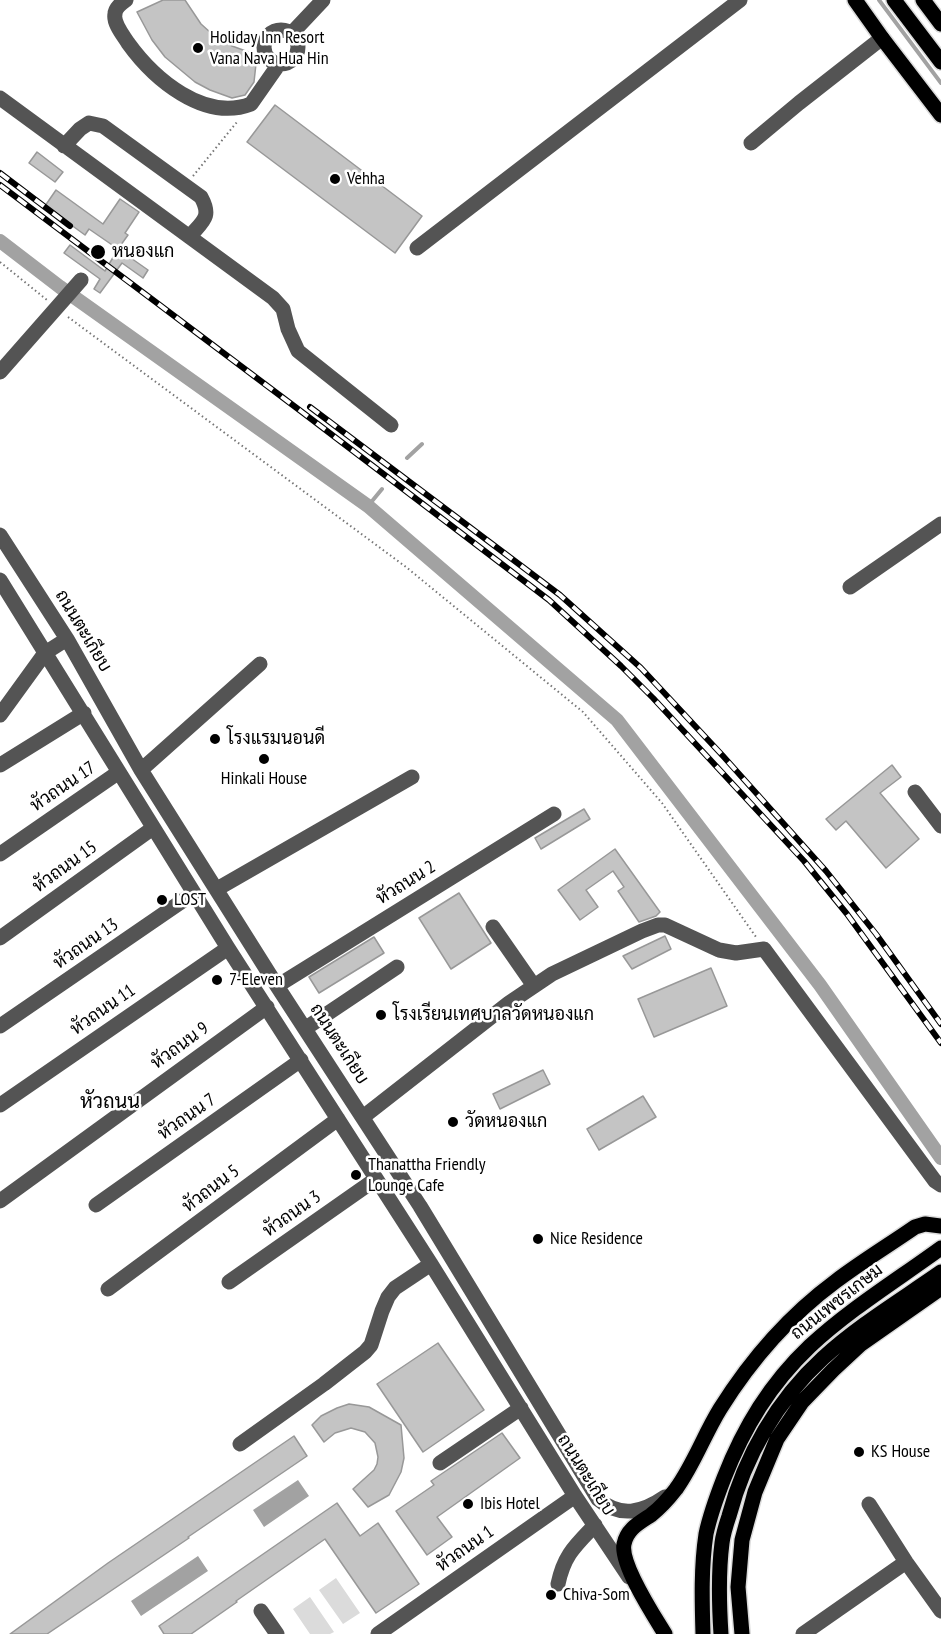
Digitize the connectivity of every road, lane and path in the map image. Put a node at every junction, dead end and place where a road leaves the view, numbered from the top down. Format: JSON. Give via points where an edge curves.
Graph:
{"nodes":[{"id":1,"x":126,"y":0,"type":"edge"},
{"id":2,"x":323,"y":0,"type":"edge"},
{"id":3,"x":740,"y":0,"type":"edge"},
{"id":4,"x":855,"y":0,"type":"edge"},
{"id":5,"x":894,"y":0,"type":"edge"},
{"id":6,"x":923,"y":0,"type":"edge"},
{"id":7,"x":941,"y":24,"type":"edge"},
{"id":8,"x":292,"y":33,"type":"junction"},
{"id":9,"x":882,"y":38,"type":"junction"},
{"id":10,"x":941,"y":62,"type":"edge"},
{"id":11,"x":279,"y":64,"type":"junction"},
{"id":12,"x":0,"y":98,"type":"edge"},
{"id":13,"x":251,"y":104,"type":"junction"},
{"id":14,"x":941,"y":115,"type":"edge"},
{"id":15,"x":751,"y":143,"type":"dead end"},
{"id":16,"x":64,"y":146,"type":"junction"},
{"id":17,"x":186,"y":186,"type":"junction"},
{"id":18,"x":190,"y":236,"type":"junction"},
{"id":19,"x":417,"y":248,"type":"dead end"},
{"id":20,"x":0,"y":262,"type":"edge"},
{"id":21,"x":81,"y":280,"type":"dead end"},
{"id":22,"x":56,"y":308,"type":"junction"},
{"id":23,"x":0,"y":372,"type":"edge"},
{"id":24,"x":391,"y":425,"type":"dead end"},
{"id":25,"x":941,"y":524,"type":"edge"},
{"id":26,"x":0,"y":535,"type":"edge"},
{"id":27,"x":0,"y":580,"type":"edge"},
{"id":28,"x":850,"y":587,"type":"dead end"},
{"id":29,"x":67,"y":639,"type":"junction"},
{"id":30,"x":45,"y":653,"type":"junction"},
{"id":31,"x":260,"y":664,"type":"dead end"},
{"id":32,"x":84,"y":713,"type":"junction"},
{"id":33,"x":0,"y":715,"type":"edge"},
{"id":34,"x":117,"y":725,"type":"junction"},
{"id":35,"x":98,"y":737,"type":"junction"},
{"id":36,"x":0,"y":765,"type":"edge"},
{"id":37,"x":141,"y":770,"type":"junction"},
{"id":38,"x":119,"y":772,"type":"junction"},
{"id":39,"x":412,"y":777,"type":"dead end"},
{"id":40,"x":915,"y":792,"type":"dead end"},
{"id":41,"x":554,"y":814,"type":"dead end"},
{"id":42,"x":941,"y":826,"type":"edge"},
{"id":43,"x":153,"y":828,"type":"junction"},
{"id":44,"x":0,"y":854,"type":"edge"},
{"id":45,"x":217,"y":889,"type":"junction"},
{"id":46,"x":194,"y":893,"type":"junction"},
{"id":47,"x":493,"y":927,"type":"dead end"},
{"id":48,"x":0,"y":938,"type":"edge"},
{"id":49,"x":228,"y":948,"type":"junction"},
{"id":50,"x":764,"y":949,"type":"junction"},
{"id":51,"x":397,"y":967,"type":"dead end"},
{"id":52,"x":278,"y":986,"type":"junction"},
{"id":53,"x":534,"y":986,"type":"junction"},
{"id":54,"x":267,"y":1007,"type":"junction"},
{"id":55,"x":0,"y":1026,"type":"edge"},
{"id":56,"x":306,"y":1028,"type":"junction"},
{"id":57,"x":301,"y":1060,"type":"junction"},
{"id":58,"x":353,"y":1102,"type":"junction"},
{"id":59,"x":0,"y":1105,"type":"edge"},
{"id":60,"x":336,"y":1117,"type":"junction"},
{"id":61,"x":363,"y":1117,"type":"junction"},
{"id":62,"x":376,"y":1179,"type":"junction"},
{"id":63,"x":941,"y":1185,"type":"edge"},
{"id":64,"x":0,"y":1201,"type":"edge"},
{"id":65,"x":96,"y":1205,"type":"dead end"},
{"id":66,"x":941,"y":1226,"type":"edge"},
{"id":67,"x":941,"y":1248,"type":"edge"},
{"id":68,"x":431,"y":1264,"type":"junction"},
{"id":69,"x":941,"y":1272,"type":"edge"},
{"id":70,"x":230,"y":1281,"type":"dead end"},
{"id":71,"x":108,"y":1289,"type":"dead end"},
{"id":72,"x":940,"y":1292,"type":"edge"},
{"id":73,"x":521,"y":1408,"type":"junction"},
{"id":74,"x":240,"y":1444,"type":"dead end"},
{"id":75,"x":440,"y":1463,"type":"dead end"},
{"id":76,"x":676,"y":1488,"type":"junction"},
{"id":77,"x":575,"y":1496,"type":"junction"},
{"id":78,"x":869,"y":1504,"type":"dead end"},
{"id":79,"x":595,"y":1526,"type":"junction"},
{"id":80,"x":906,"y":1562,"type":"junction"},
{"id":81,"x":558,"y":1584,"type":"dead end"},
{"id":82,"x":643,"y":1597,"type":"junction"},
{"id":83,"x":261,"y":1611,"type":"dead end"},
{"id":84,"x":941,"y":1611,"type":"edge"},
{"id":85,"x":276,"y":1634,"type":"edge"},
{"id":86,"x":378,"y":1634,"type":"edge"},
{"id":87,"x":665,"y":1634,"type":"edge"},
{"id":88,"x":703,"y":1634,"type":"edge"},
{"id":89,"x":721,"y":1634,"type":"edge"},
{"id":90,"x":742,"y":1634,"type":"edge"},
{"id":91,"x":803,"y":1634,"type":"edge"}],
"edges":[{"from":1,"to":13,"type":"street","via":[[115,10],[116,22],[134,51],[157,76],[183,94],[219,109]]},
{"from":2,"to":8,"type":"street"},
{"from":3,"to":19,"type":"street"},
{"from":4,"to":9,"type":"main road"},
{"from":5,"to":10,"type":"main road"},
{"from":6,"to":7,"type":"main road"},
{"from":8,"to":11,"type":"street","via":[[298,43],[297,54],[290,62]]},
{"from":8,"to":11,"type":"street","via":[[282,29],[264,40],[263,51],[269,60]]},
{"from":9,"to":14,"type":"main road"},
{"from":9,"to":15,"type":"street"},
{"from":11,"to":13,"type":"street"},
{"from":12,"to":16,"type":"street"},
{"from":13,"to":17,"type":"path"},
{"from":16,"to":17,"type":"street","via":[[89,123],[103,126]]},
{"from":16,"to":18,"type":"street"},
{"from":17,"to":18,"type":"street","via":[[207,207],[206,217]]},
{"from":18,"to":24,"type":"street","via":[[273,298],[283,309],[298,351]]},
{"from":20,"to":22,"type":"path"},
{"from":21,"to":22,"type":"street"},
{"from":22,"to":23,"type":"street"},
{"from":22,"to":50,"type":"path","via":[[406,567],[583,712],[662,803]]},
{"from":25,"to":28,"type":"street"},
{"from":26,"to":29,"type":"street","name":"ถนนตะเกียบ"},
{"from":27,"to":30,"type":"street","name":"ถนนตะเกียบ"},
{"from":29,"to":30,"type":"street"},
{"from":29,"to":34,"type":"street","name":"ถนนตะเกียบ"},
{"from":30,"to":32,"type":"street","name":"ถนนตะเกียบ"},
{"from":30,"to":33,"type":"street"},
{"from":31,"to":37,"type":"street"},
{"from":32,"to":35,"type":"street","name":"ถนนตะเกียบ"},
{"from":32,"to":36,"type":"street"},
{"from":34,"to":35,"type":"street"},
{"from":34,"to":37,"type":"street","name":"ถนนตะเกียบ"},
{"from":35,"to":38,"type":"street","name":"ถนนตะเกียบ"},
{"from":37,"to":45,"type":"street","name":"ถนนตะเกียบ"},
{"from":38,"to":43,"type":"street","name":"ถนนตะเกียบ"},
{"from":38,"to":44,"type":"street","name":"หัวถนน 17"},
{"from":39,"to":45,"type":"street"},
{"from":40,"to":42,"type":"street"},
{"from":41,"to":52,"type":"street","name":"หัวถนน 2"},
{"from":43,"to":46,"type":"street","name":"ถนนตะเกียบ"},
{"from":43,"to":48,"type":"street","name":"หัวถนน 15"},
{"from":45,"to":52,"type":"street","name":"ถนนตะเกียบ"},
{"from":46,"to":49,"type":"street","name":"ถนนตะเกียบ"},
{"from":46,"to":55,"type":"street","name":"หัวถนน 13"},
{"from":47,"to":53,"type":"street"},
{"from":49,"to":54,"type":"street","name":"ถนนตะเกียบ"},
{"from":49,"to":59,"type":"street","name":"หัวถนน 11"},
{"from":50,"to":53,"type":"street","via":[[736,953],[719,950],[675,928],[658,925]]},
{"from":50,"to":63,"type":"street"},
{"from":51,"to":56,"type":"street"},
{"from":52,"to":56,"type":"street","name":"ถนนตะเกียบ"},
{"from":53,"to":61,"type":"street"},
{"from":54,"to":57,"type":"street","name":"ถนนตะเกียบ"},
{"from":54,"to":64,"type":"street","name":"หัวถนน 9"},
{"from":56,"to":58,"type":"street","name":"ถนนตะเกียบ"},
{"from":57,"to":60,"type":"street","name":"ถนนตะเกียบ"},
{"from":57,"to":65,"type":"street","name":"หัวถนน 7"},
{"from":58,"to":60,"type":"street","name":"หัวถนน 5"},
{"from":58,"to":61,"type":"street","name":"ถนนตะเกียบ"},
{"from":60,"to":62,"type":"street","name":"ถนนตะเกียบ"},
{"from":60,"to":71,"type":"street","name":"หัวถนน 5"},
{"from":61,"to":76,"type":"street","name":"ถนนตะเกียบ","via":[[598,1499],[619,1511],[635,1511],[649,1508]]},
{"from":62,"to":68,"type":"street","name":"ถนนตะเกียบ"},
{"from":62,"to":70,"type":"street","name":"หัวถนน 3"},
{"from":66,"to":76,"type":"main road","via":[[915,1227],[835,1282],[789,1322],[752,1364],[720,1410]]},
{"from":67,"to":88,"type":"main road","name":"ถนนเพชรเกษม","via":[[842,1319],[810,1347],[780,1377],[752,1418],[717,1494],[706,1534],[701,1590]]},
{"from":68,"to":73,"type":"street","name":"ถนนตะเกียบ"},
{"from":68,"to":74,"type":"street","via":[[388,1297],[365,1352]]},
{"from":69,"to":89,"type":"main road","name":"ถนนเพชรเกษม","via":[[823,1358],[792,1390],[767,1426],[748,1463],[722,1541],[718,1596]]},
{"from":72,"to":90,"type":"main road","via":[[861,1344],[802,1402],[777,1439],[755,1492],[742,1540],[738,1587]]},
{"from":73,"to":75,"type":"street"},
{"from":73,"to":77,"type":"street","name":"ถนนตะเกียบ"},
{"from":76,"to":82,"type":"main road","via":[[635,1525],[624,1544],[623,1555]]},
{"from":77,"to":79,"type":"street","name":"ถนนตะเกียบ"},
{"from":77,"to":86,"type":"street","name":"หัวถนน 1"},
{"from":78,"to":80,"type":"street"},
{"from":79,"to":81,"type":"street","via":[[566,1557]]},
{"from":79,"to":82,"type":"street","name":"ถนนตะเกียบ"},
{"from":80,"to":84,"type":"street"},
{"from":80,"to":91,"type":"street"},
{"from":82,"to":87,"type":"main road"},
{"from":83,"to":85,"type":"street"}]}
